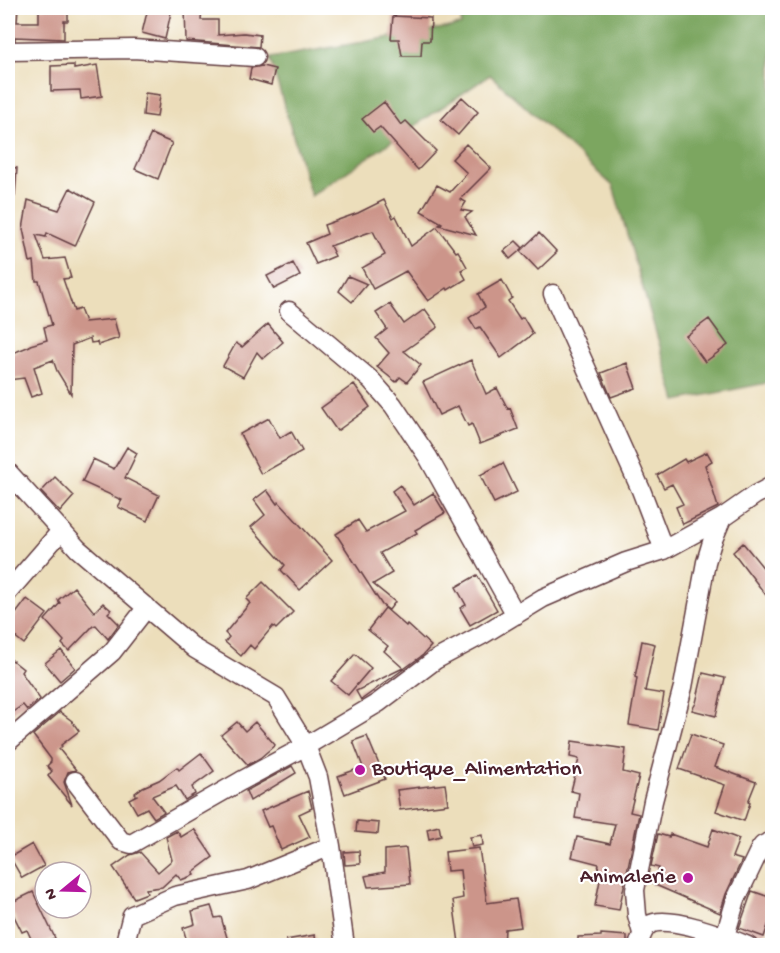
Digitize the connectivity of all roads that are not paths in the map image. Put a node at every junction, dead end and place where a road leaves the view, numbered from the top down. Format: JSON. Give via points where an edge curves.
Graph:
{"nodes":[{"id":1,"x":8,"y":51,"type":"edge"},
{"id":2,"x":255,"y":57,"type":"dead end"},
{"id":3,"x":553,"y":294,"type":"dead end"},
{"id":4,"x":289,"y":311,"type":"dead end"},
{"id":5,"x":8,"y":472,"type":"edge"},
{"id":6,"x":772,"y":486,"type":"edge"},
{"id":7,"x":722,"y":518,"type":"junction"},
{"id":8,"x":61,"y":531,"type":"junction"},
{"id":9,"x":664,"y":550,"type":"junction"},
{"id":10,"x":8,"y":592,"type":"edge"},
{"id":11,"x":147,"y":607,"type":"junction"},
{"id":12,"x":516,"y":615,"type":"junction"},
{"id":13,"x":9,"y":741,"type":"dead end"},
{"id":14,"x":306,"y":746,"type":"junction"},
{"id":15,"x":75,"y":780,"type":"dead end"},
{"id":16,"x":772,"y":841,"type":"edge"},
{"id":17,"x":331,"y":846,"type":"junction"},
{"id":18,"x":725,"y":936,"type":"junction"},
{"id":19,"x":640,"y":939,"type":"edge"},
{"id":20,"x":124,"y":945,"type":"edge"},
{"id":21,"x":345,"y":945,"type":"edge"},
{"id":22,"x":748,"y":945,"type":"edge"}],
"edges":[{"from":1,"to":2,"type":"street","via":[[133,49]]},
{"from":3,"to":9,"type":"street"},
{"from":4,"to":12,"type":"street","via":[[371,380],[393,405],[428,457]]},
{"from":5,"to":8,"type":"street"},
{"from":6,"to":7,"type":"street"},
{"from":7,"to":9,"type":"street"},
{"from":7,"to":19,"type":"street","via":[[706,562],[683,687],[640,862],[635,890]]},
{"from":8,"to":10,"type":"street"},
{"from":8,"to":11,"type":"street"},
{"from":9,"to":12,"type":"street","via":[[615,566],[543,598]]},
{"from":11,"to":13,"type":"street","via":[[112,652]]},
{"from":11,"to":14,"type":"street","via":[[195,649],[276,697]]},
{"from":12,"to":14,"type":"street","via":[[435,660],[378,703]]},
{"from":14,"to":15,"type":"street","via":[[131,844],[121,841]]},
{"from":14,"to":17,"type":"street","via":[[318,777]]},
{"from":16,"to":18,"type":"street","via":[[760,849],[736,899]]},
{"from":17,"to":20,"type":"street","via":[[248,880],[175,896],[132,915]]},
{"from":17,"to":21,"type":"street"},
{"from":18,"to":19,"type":"street","via":[[662,921],[650,924]]},
{"from":18,"to":22,"type":"street"}]}
